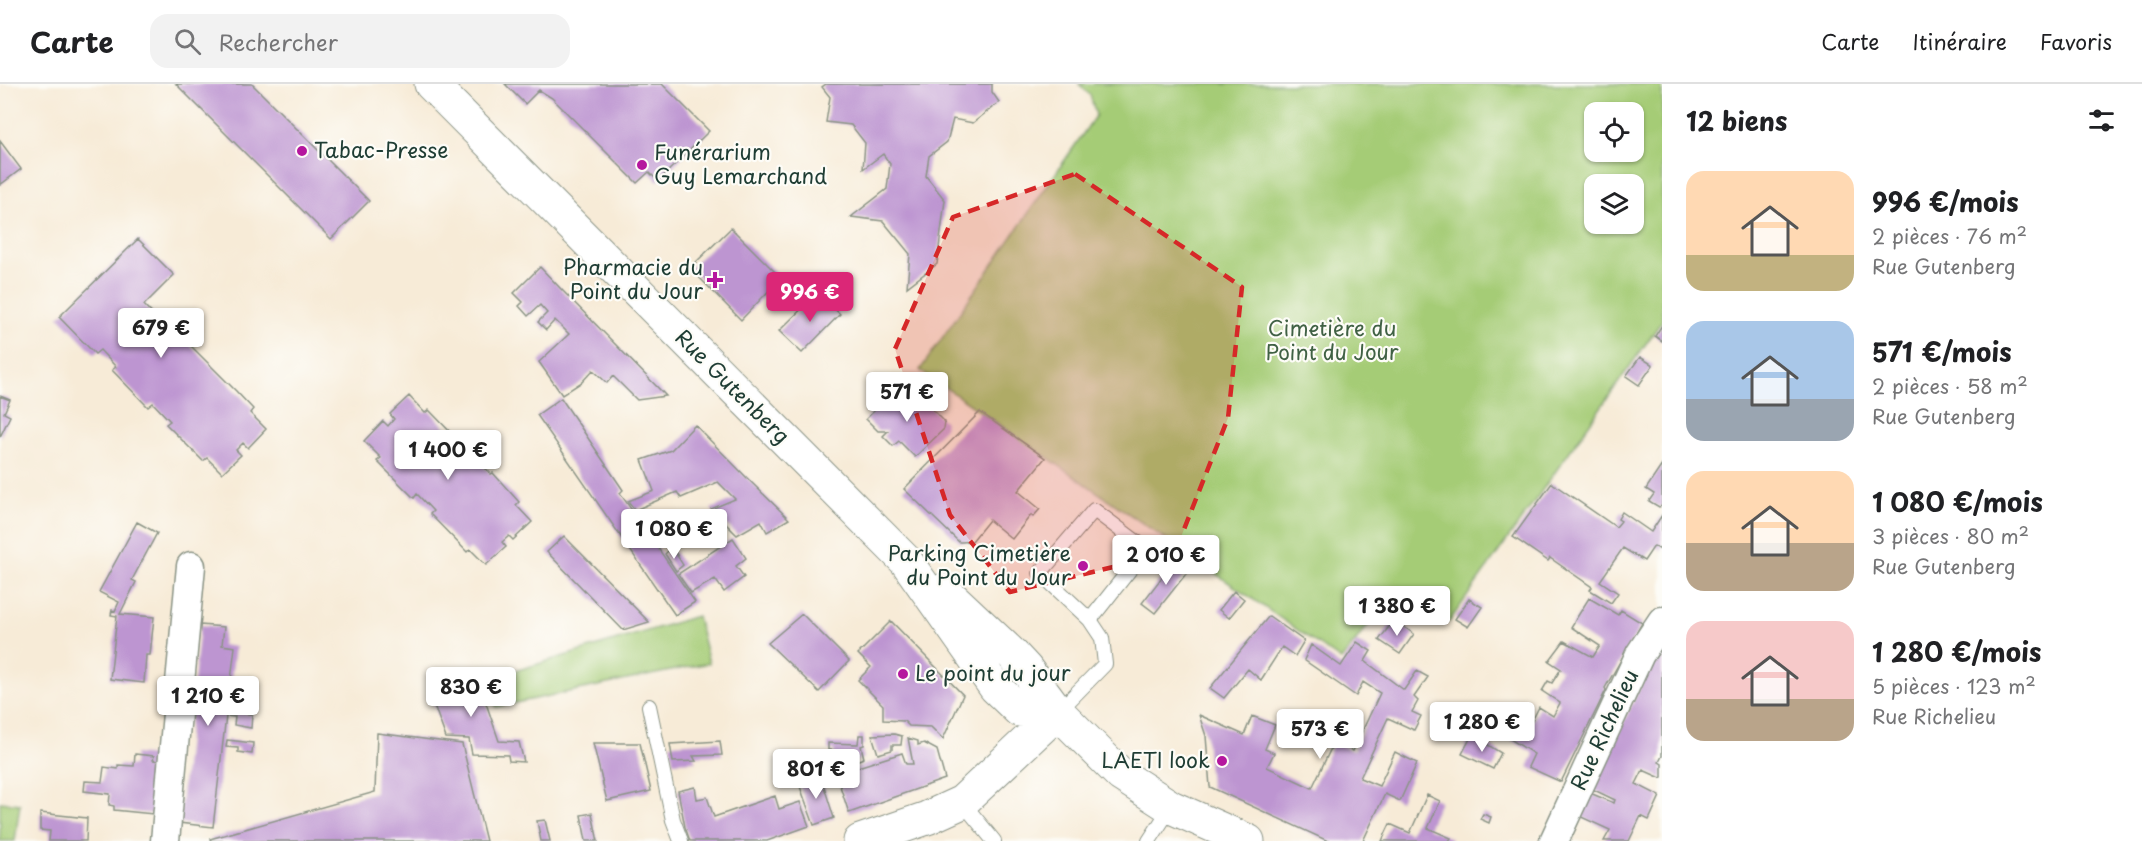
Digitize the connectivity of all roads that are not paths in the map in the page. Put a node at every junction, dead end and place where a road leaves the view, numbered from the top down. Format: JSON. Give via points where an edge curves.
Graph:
{"nodes":[{"id":1,"x":431,"y":84,"type":"edge"},
{"id":2,"x":191,"y":566,"type":"dead end"},
{"id":3,"x":1090,"y":620,"type":"junction"},
{"id":4,"x":1662,"y":621,"type":"edge"},
{"id":5,"x":649,"y":706,"type":"dead end"},
{"id":6,"x":1058,"y":712,"type":"junction"},
{"id":7,"x":962,"y":802,"type":"junction"},
{"id":8,"x":1171,"y":807,"type":"junction"},
{"id":9,"x":165,"y":841,"type":"edge"},
{"id":10,"x":681,"y":841,"type":"edge"},
{"id":11,"x":860,"y":841,"type":"edge"},
{"id":12,"x":994,"y":841,"type":"edge"},
{"id":13,"x":1149,"y":841,"type":"edge"},
{"id":14,"x":1248,"y":841,"type":"edge"},
{"id":15,"x":1554,"y":841,"type":"edge"}],
"edges":[{"from":1,"to":6,"type":"main road","name":"Rue Gutenberg","via":[[906,561],[936,582],[1012,654]]},
{"from":2,"to":9,"type":"street"},
{"from":3,"to":3,"type":"lane","via":[[1146,549],[1094,510],[1040,573]]},
{"from":3,"to":6,"type":"lane","via":[[1102,638],[1105,664]]},
{"from":4,"to":15,"type":"street","name":"Rue Richelieu","via":[[1640,654]]},
{"from":5,"to":10,"type":"lane"},
{"from":6,"to":7,"type":"main road"},
{"from":6,"to":8,"type":"main road","name":"Rue Gutenberg","via":[[1122,776]]},
{"from":7,"to":11,"type":"main road","via":[[927,819]]},
{"from":7,"to":12,"type":"lane"},
{"from":8,"to":13,"type":"lane"},
{"from":8,"to":14,"type":"main road","name":"Rue Gutenberg"}]}
